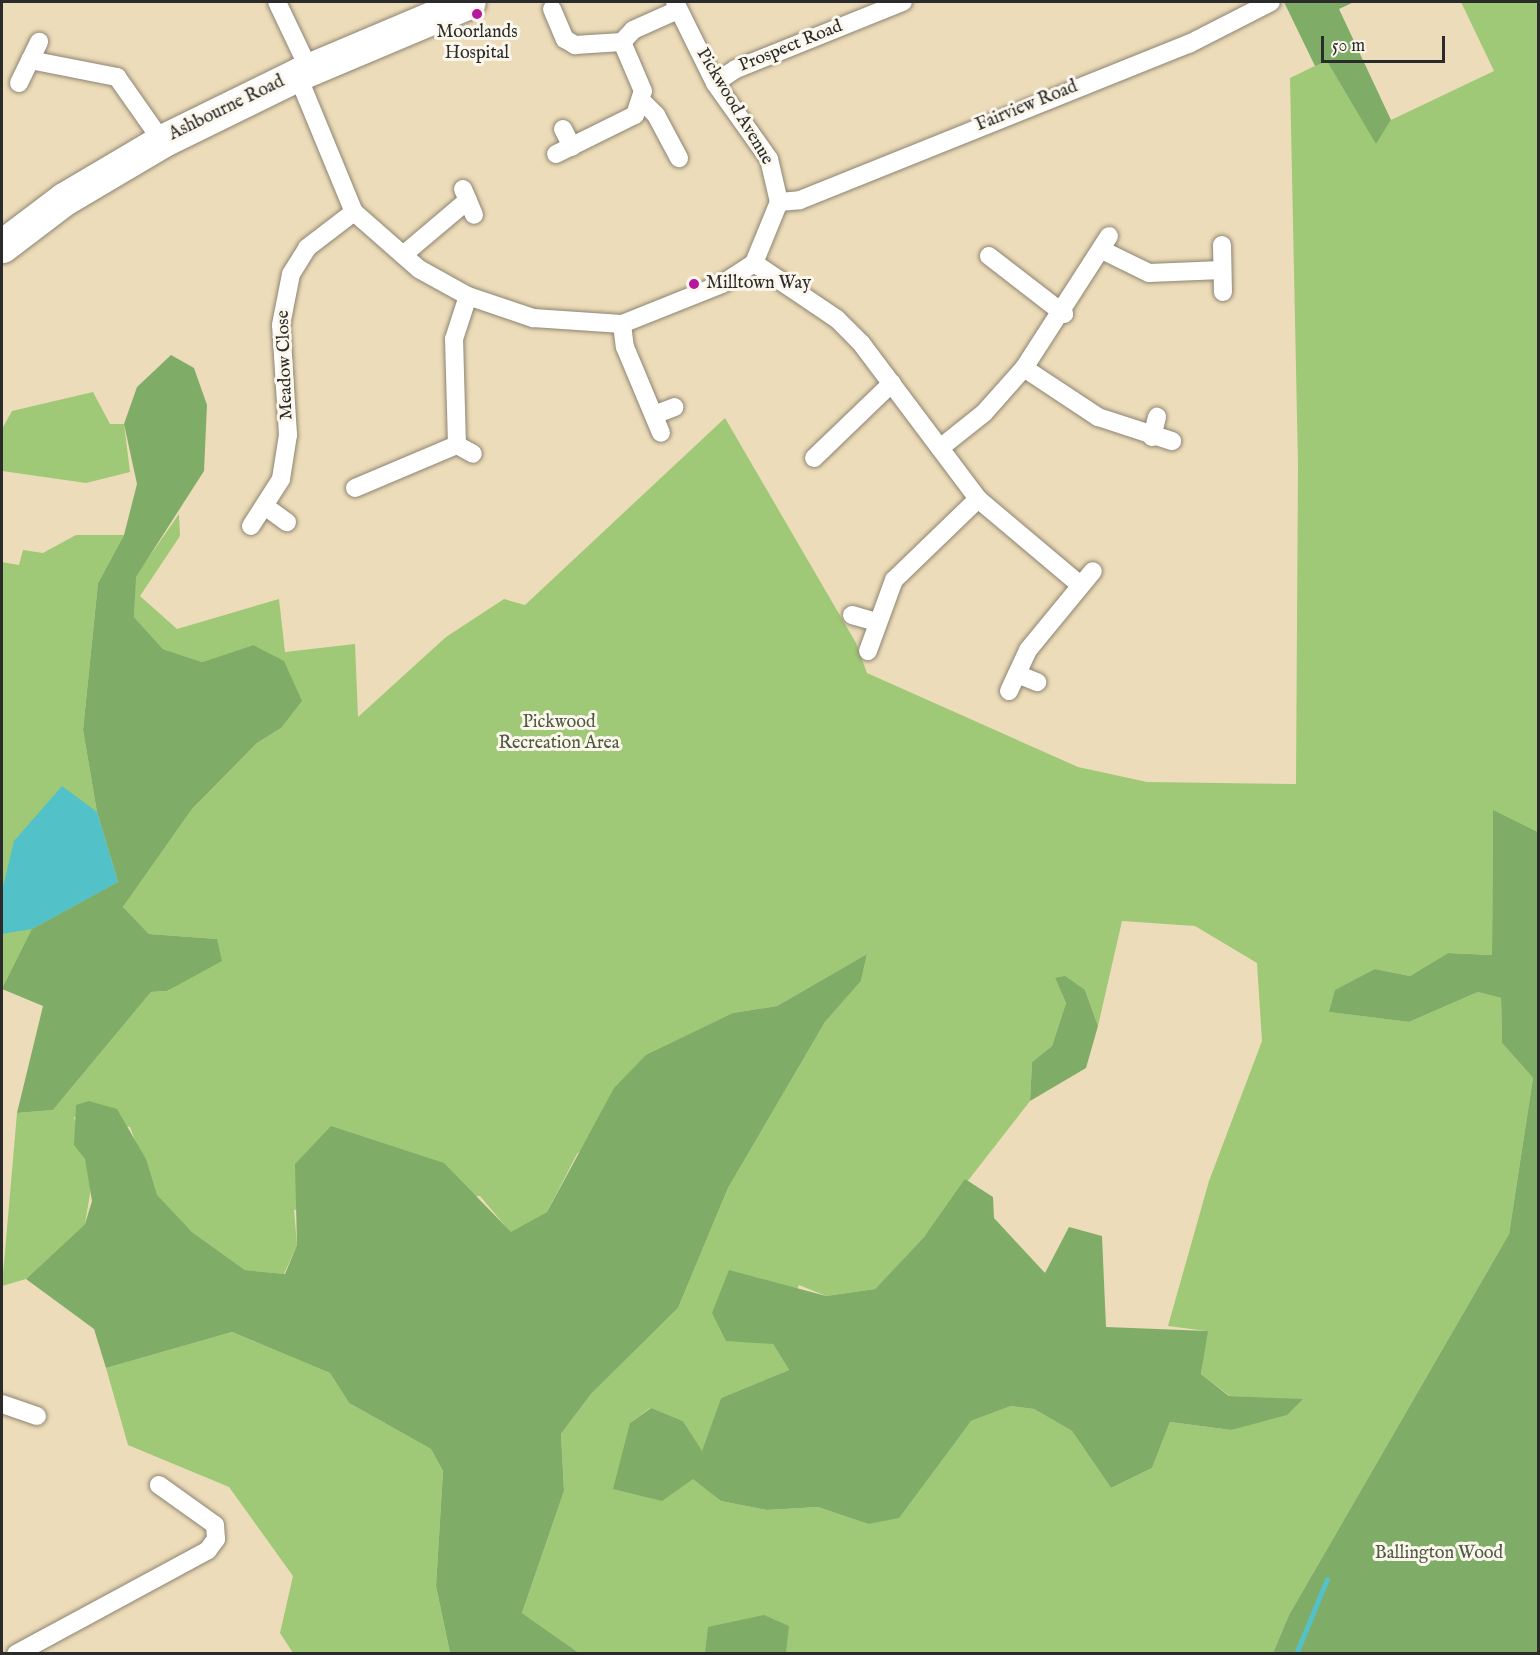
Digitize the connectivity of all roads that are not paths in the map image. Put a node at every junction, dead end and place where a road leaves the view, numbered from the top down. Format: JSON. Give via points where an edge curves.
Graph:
{"nodes":[{"id":1,"x":277,"y":2,"type":"edge"},
{"id":2,"x":469,"y":2,"type":"edge"},
{"id":3,"x":903,"y":2,"type":"edge"},
{"id":4,"x":1271,"y":2,"type":"edge"},
{"id":5,"x":676,"y":6,"type":"edge"},
{"id":6,"x":428,"y":9,"type":"edge"},
{"id":7,"x":552,"y":9,"type":"dead end"},
{"id":8,"x":39,"y":42,"type":"dead end"},
{"id":9,"x":622,"y":42,"type":"junction"},
{"id":10,"x":30,"y":60,"type":"junction"},
{"id":11,"x":303,"y":72,"type":"junction"},
{"id":12,"x":19,"y":83,"type":"dead end"},
{"id":13,"x":715,"y":83,"type":"junction"},
{"id":14,"x":642,"y":101,"type":"junction"},
{"id":15,"x":564,"y":129,"type":"dead end"},
{"id":16,"x":162,"y":141,"type":"junction"},
{"id":17,"x":679,"y":158,"type":"dead end"},
{"id":18,"x":468,"y":201,"type":"dead end"},
{"id":19,"x":779,"y":202,"type":"junction"},
{"id":20,"x":354,"y":212,"type":"junction"},
{"id":21,"x":1222,"y":245,"type":"dead end"},
{"id":22,"x":2,"y":246,"type":"edge"},
{"id":23,"x":403,"y":255,"type":"junction"},
{"id":24,"x":1001,"y":258,"type":"dead end"},
{"id":25,"x":754,"y":263,"type":"junction"},
{"id":26,"x":1222,"y":270,"type":"junction"},
{"id":27,"x":1223,"y":292,"type":"dead end"},
{"id":28,"x":468,"y":296,"type":"junction"},
{"id":29,"x":1064,"y":314,"type":"junction"},
{"id":30,"x":622,"y":324,"type":"junction"},
{"id":31,"x":1024,"y":368,"type":"junction"},
{"id":32,"x":892,"y":383,"type":"junction"},
{"id":33,"x":675,"y":407,"type":"dead end"},
{"id":34,"x":654,"y":415,"type":"junction"},
{"id":35,"x":1157,"y":417,"type":"dead end"},
{"id":36,"x":661,"y":433,"type":"dead end"},
{"id":37,"x":1152,"y":437,"type":"junction"},
{"id":38,"x":1172,"y":441,"type":"dead end"},
{"id":39,"x":828,"y":445,"type":"junction"},
{"id":40,"x":940,"y":448,"type":"junction"},
{"id":41,"x":814,"y":458,"type":"dead end"},
{"id":42,"x":841,"y":458,"type":"dead end"},
{"id":43,"x":363,"y":479,"type":"dead end"},
{"id":44,"x":978,"y":499,"type":"junction"},
{"id":45,"x":266,"y":507,"type":"junction"},
{"id":46,"x":287,"y":522,"type":"dead end"},
{"id":47,"x":251,"y":526,"type":"dead end"},
{"id":48,"x":1093,"y":571,"type":"dead end"},
{"id":49,"x":1080,"y":585,"type":"junction"},
{"id":50,"x":852,"y":615,"type":"dead end"},
{"id":51,"x":876,"y":622,"type":"junction"},
{"id":52,"x":868,"y":651,"type":"dead end"},
{"id":53,"x":1017,"y":674,"type":"junction"},
{"id":54,"x":1037,"y":682,"type":"dead end"},
{"id":55,"x":1010,"y":692,"type":"dead end"},
{"id":56,"x":2,"y":1404,"type":"edge"},
{"id":57,"x":37,"y":1416,"type":"dead end"},
{"id":58,"x":159,"y":1485,"type":"dead end"},
{"id":59,"x":16,"y":1653,"type":"edge"}],
"edges":[{"from":1,"to":11,"type":"street"},
{"from":2,"to":6,"type":"highway","name":"Ashbourne Road"},
{"from":3,"to":13,"type":"street","name":"Prospect Road","via":[[736,69]]},
{"from":4,"to":19,"type":"street","name":"Fairview Road","via":[[1189,44],[800,200]]},
{"from":5,"to":9,"type":"street","via":[[633,30]]},
{"from":5,"to":13,"type":"street","name":"Pickwood Avenue"},
{"from":6,"to":11,"type":"highway","name":"Ashbourne Road"},
{"from":7,"to":9,"type":"street","via":[[565,39],[575,45]]},
{"from":8,"to":10,"type":"street"},
{"from":9,"to":14,"type":"street","via":[[639,79]]},
{"from":10,"to":12,"type":"street"},
{"from":10,"to":16,"type":"street","via":[[117,77]]},
{"from":11,"to":16,"type":"highway","name":"Ashbourne Road"},
{"from":11,"to":20,"type":"street"},
{"from":13,"to":19,"type":"street","name":"Pickwood Avenue","via":[[769,159]]},
{"from":14,"to":15,"type":"street","via":[[623,123],[564,150]]},
{"from":14,"to":17,"type":"street","via":[[656,115]]},
{"from":16,"to":22,"type":"highway","name":"Ashbourne Road","via":[[64,199]]},
{"from":18,"to":23,"type":"street"},
{"from":19,"to":25,"type":"street"},
{"from":20,"to":23,"type":"street"},
{"from":20,"to":45,"type":"street","name":"Meadow Close","via":[[307,248],[285,296],[281,325],[288,435],[280,479]]},
{"from":21,"to":26,"type":"street"},
{"from":23,"to":28,"type":"street"},
{"from":24,"to":29,"type":"street"},
{"from":25,"to":30,"type":"street","via":[[722,284]]},
{"from":25,"to":32,"type":"street","via":[[837,319]]},
{"from":26,"to":27,"type":"street"},
{"from":26,"to":29,"type":"street","via":[[1149,273],[1106,243]]},
{"from":28,"to":30,"type":"street","via":[[554,322]]},
{"from":28,"to":43,"type":"street","via":[[454,339],[465,450]]},
{"from":29,"to":31,"type":"street"},
{"from":30,"to":34,"type":"street","via":[[625,346]]},
{"from":31,"to":37,"type":"street","via":[[1082,408]]},
{"from":31,"to":40,"type":"street","via":[[984,412]]},
{"from":32,"to":39,"type":"street"},
{"from":32,"to":40,"type":"street"},
{"from":33,"to":34,"type":"street"},
{"from":34,"to":36,"type":"street"},
{"from":35,"to":37,"type":"street"},
{"from":37,"to":38,"type":"street"},
{"from":39,"to":41,"type":"street"},
{"from":39,"to":42,"type":"street"},
{"from":40,"to":44,"type":"street"},
{"from":44,"to":49,"type":"street"},
{"from":44,"to":51,"type":"street","via":[[894,580]]},
{"from":45,"to":46,"type":"street"},
{"from":45,"to":47,"type":"street","name":"Meadow Close"},
{"from":48,"to":49,"type":"street"},
{"from":49,"to":53,"type":"street","via":[[1028,650]]},
{"from":50,"to":51,"type":"street"},
{"from":51,"to":52,"type":"street"},
{"from":53,"to":54,"type":"street"},
{"from":53,"to":55,"type":"street"},
{"from":56,"to":57,"type":"street"},
{"from":58,"to":59,"type":"street","via":[[207,1517],[216,1539],[185,1567]]}]}
